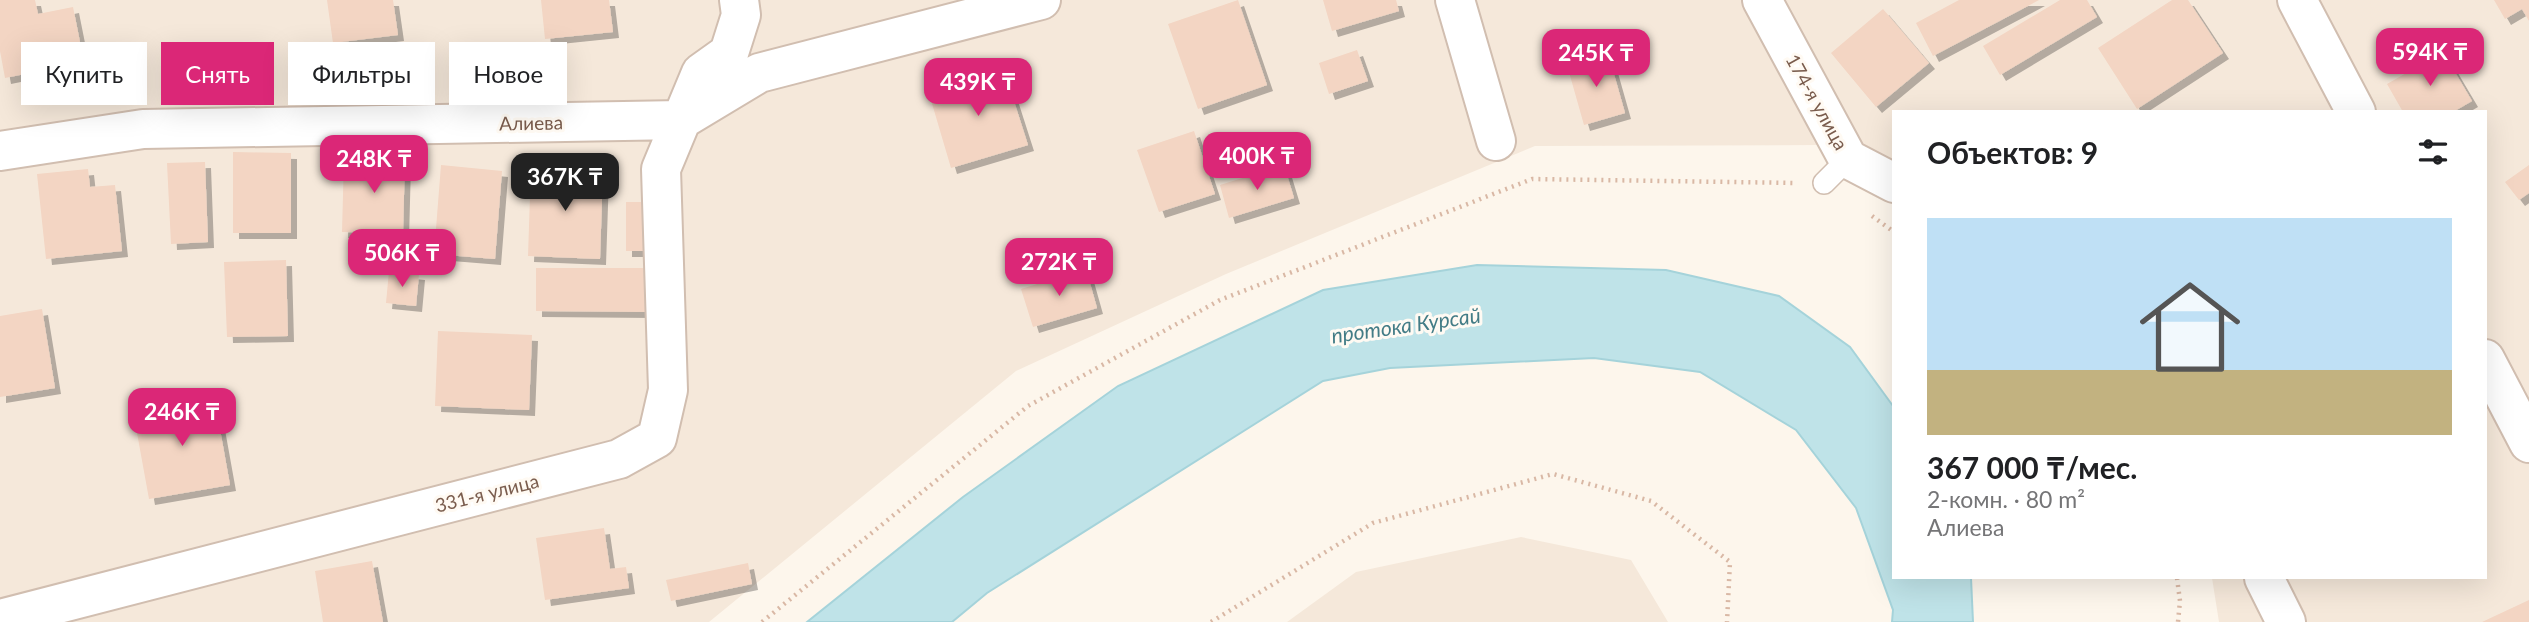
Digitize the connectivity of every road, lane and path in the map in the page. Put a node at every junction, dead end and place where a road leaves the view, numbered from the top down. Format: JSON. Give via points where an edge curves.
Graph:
{"nodes":[{"id":1,"x":739,"y":0,"type":"edge"},
{"id":2,"x":1041,"y":0,"type":"edge"},
{"id":3,"x":1455,"y":0,"type":"edge"},
{"id":4,"x":1762,"y":0,"type":"edge"},
{"id":5,"x":2297,"y":0,"type":"edge"},
{"id":6,"x":2355,"y":110,"type":"edge"},
{"id":7,"x":681,"y":120,"type":"junction"},
{"id":8,"x":1496,"y":141,"type":"dead end"},
{"id":9,"x":0,"y":150,"type":"edge"},
{"id":10,"x":1836,"y":171,"type":"junction"},
{"id":11,"x":1892,"y":183,"type":"edge"},
{"id":12,"x":1892,"y":230,"type":"edge"},
{"id":13,"x":2487,"y":363,"type":"edge"},
{"id":14,"x":2529,"y":443,"type":"edge"},
{"id":15,"x":2177,"y":579,"type":"edge"},
{"id":16,"x":2264,"y":579,"type":"edge"},
{"id":17,"x":0,"y":619,"type":"edge"},
{"id":18,"x":762,"y":622,"type":"edge"},
{"id":19,"x":1211,"y":622,"type":"edge"},
{"id":20,"x":1727,"y":622,"type":"edge"},
{"id":21,"x":2178,"y":622,"type":"edge"},
{"id":22,"x":2286,"y":622,"type":"edge"}],
"edges":[{"from":1,"to":7,"type":"street","name":"331-я улица","via":[[741,15],[729,53],[701,74]]},
{"from":2,"to":7,"type":"street","via":[[759,73]]},
{"from":3,"to":8,"type":"street"},
{"from":4,"to":10,"type":"street","name":"174-я улица"},
{"from":5,"to":6,"type":"street"},
{"from":7,"to":9,"type":"street","name":"Алиева","via":[[143,129]]},
{"from":7,"to":17,"type":"street","name":"331-я улица","via":[[661,169],[668,390],[657,438],[619,459]]},
{"from":10,"to":11,"type":"street","name":"174-я улица"},
{"from":10,"to":12,"type":"path"},
{"from":10,"to":18,"type":"path","via":[[1532,179],[1220,300],[1028,406]]},
{"from":13,"to":14,"type":"street"},
{"from":15,"to":21,"type":"path"},
{"from":16,"to":22,"type":"street"},
{"from":19,"to":20,"type":"path","via":[[1373,523],[1553,474],[1651,501],[1730,562]]}]}
